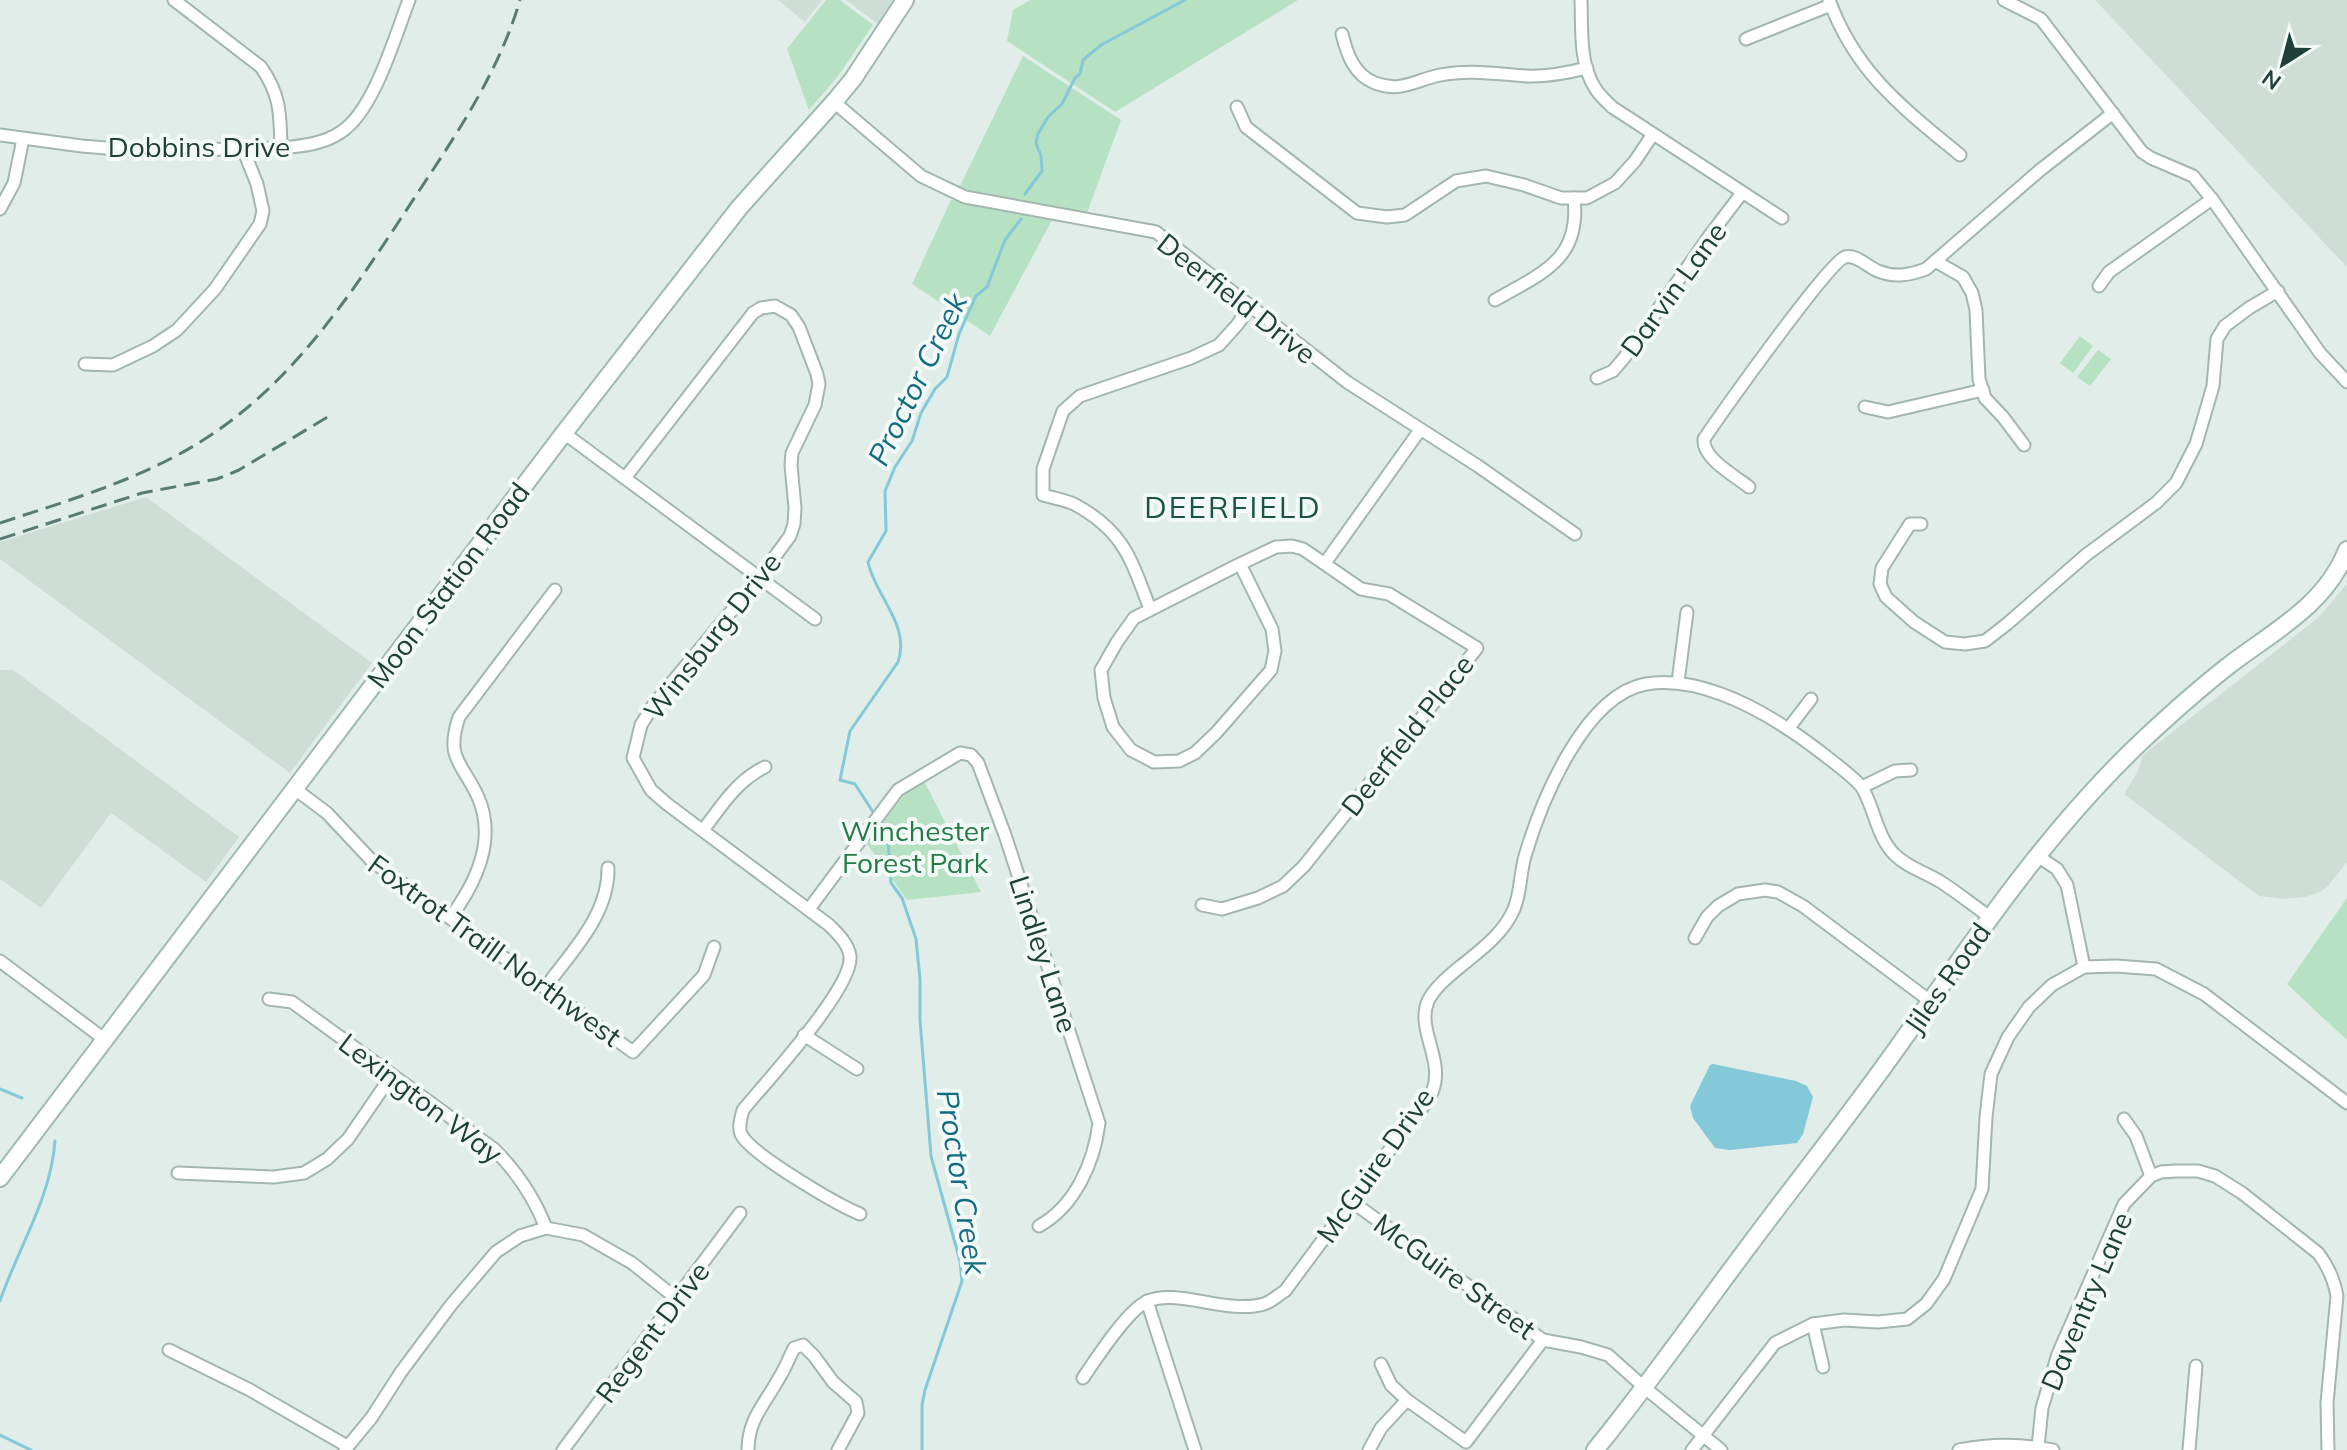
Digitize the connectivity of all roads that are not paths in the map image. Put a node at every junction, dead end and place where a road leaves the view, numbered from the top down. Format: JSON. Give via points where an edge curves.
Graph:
{"nodes":[{"id":1,"x":174,"y":0,"type":"edge"},
{"id":2,"x":409,"y":0,"type":"edge"},
{"id":3,"x":905,"y":0,"type":"edge"},
{"id":4,"x":1581,"y":0,"type":"edge"},
{"id":5,"x":2004,"y":0,"type":"edge"},
{"id":6,"x":1830,"y":2,"type":"edge"},
{"id":7,"x":1342,"y":34,"type":"dead end"},
{"id":8,"x":1746,"y":39,"type":"dead end"},
{"id":9,"x":1587,"y":68,"type":"junction"},
{"id":10,"x":834,"y":102,"type":"junction"},
{"id":11,"x":1237,"y":107,"type":"dead end"},
{"id":12,"x":2113,"y":113,"type":"junction"},
{"id":13,"x":1653,"y":134,"type":"junction"},
{"id":14,"x":0,"y":135,"type":"edge"},
{"id":15,"x":23,"y":139,"type":"junction"},
{"id":16,"x":281,"y":148,"type":"junction"},
{"id":17,"x":243,"y":149,"type":"junction"},
{"id":18,"x":1960,"y":155,"type":"dead end"},
{"id":19,"x":1742,"y":193,"type":"junction"},
{"id":20,"x":1574,"y":198,"type":"junction"},
{"id":21,"x":2212,"y":199,"type":"junction"},
{"id":22,"x":0,"y":209,"type":"edge"},
{"id":23,"x":1782,"y":218,"type":"dead end"},
{"id":24,"x":1935,"y":261,"type":"junction"},
{"id":25,"x":2099,"y":286,"type":"dead end"},
{"id":26,"x":2278,"y":291,"type":"junction"},
{"id":27,"x":1495,"y":300,"type":"dead end"},
{"id":28,"x":1250,"y":307,"type":"junction"},
{"id":29,"x":85,"y":364,"type":"dead end"},
{"id":30,"x":1597,"y":378,"type":"dead end"},
{"id":31,"x":2347,"y":382,"type":"edge"},
{"id":32,"x":1983,"y":390,"type":"junction"},
{"id":33,"x":1865,"y":407,"type":"dead end"},
{"id":34,"x":1420,"y":430,"type":"junction"},
{"id":35,"x":564,"y":433,"type":"junction"},
{"id":36,"x":2024,"y":445,"type":"dead end"},
{"id":37,"x":625,"y":478,"type":"junction"},
{"id":38,"x":1749,"y":487,"type":"dead end"},
{"id":39,"x":1921,"y":524,"type":"dead end"},
{"id":40,"x":1575,"y":534,"type":"dead end"},
{"id":41,"x":2347,"y":550,"type":"edge"},
{"id":42,"x":1325,"y":563,"type":"junction"},
{"id":43,"x":1240,"y":564,"type":"junction"},
{"id":44,"x":759,"y":578,"type":"junction"},
{"id":45,"x":555,"y":590,"type":"dead end"},
{"id":46,"x":1150,"y":609,"type":"junction"},
{"id":47,"x":1687,"y":612,"type":"dead end"},
{"id":48,"x":815,"y":619,"type":"dead end"},
{"id":49,"x":1678,"y":682,"type":"junction"},
{"id":50,"x":1811,"y":699,"type":"dead end"},
{"id":51,"x":1788,"y":729,"type":"junction"},
{"id":52,"x":765,"y":767,"type":"dead end"},
{"id":53,"x":1911,"y":770,"type":"dead end"},
{"id":54,"x":1862,"y":787,"type":"junction"},
{"id":55,"x":295,"y":789,"type":"junction"},
{"id":56,"x":703,"y":830,"type":"junction"},
{"id":57,"x":2036,"y":855,"type":"junction"},
{"id":58,"x":608,"y":868,"type":"dead end"},
{"id":59,"x":1202,"y":905,"type":"dead end"},
{"id":60,"x":809,"y":909,"type":"junction"},
{"id":61,"x":1990,"y":917,"type":"junction"},
{"id":62,"x":450,"y":918,"type":"junction"},
{"id":63,"x":1695,"y":938,"type":"dead end"},
{"id":64,"x":714,"y":947,"type":"dead end"},
{"id":65,"x":0,"y":961,"type":"edge"},
{"id":66,"x":2084,"y":967,"type":"junction"},
{"id":67,"x":545,"y":988,"type":"junction"},
{"id":68,"x":269,"y":999,"type":"dead end"},
{"id":69,"x":1930,"y":1001,"type":"junction"},
{"id":70,"x":804,"y":1035,"type":"junction"},
{"id":71,"x":104,"y":1039,"type":"junction"},
{"id":72,"x":857,"y":1069,"type":"dead end"},
{"id":73,"x":392,"y":1075,"type":"junction"},
{"id":74,"x":2347,"y":1103,"type":"edge"},
{"id":75,"x":2124,"y":1119,"type":"dead end"},
{"id":76,"x":178,"y":1173,"type":"dead end"},
{"id":77,"x":2151,"y":1176,"type":"junction"},
{"id":78,"x":0,"y":1178,"type":"edge"},
{"id":79,"x":1351,"y":1201,"type":"junction"},
{"id":80,"x":740,"y":1213,"type":"dead end"},
{"id":81,"x":860,"y":1214,"type":"dead end"},
{"id":82,"x":1039,"y":1226,"type":"dead end"},
{"id":83,"x":546,"y":1228,"type":"junction"},
{"id":84,"x":677,"y":1299,"type":"junction"},
{"id":85,"x":1147,"y":1301,"type":"junction"},
{"id":86,"x":1813,"y":1324,"type":"junction"},
{"id":87,"x":1543,"y":1340,"type":"junction"},
{"id":88,"x":169,"y":1350,"type":"dead end"},
{"id":89,"x":1381,"y":1364,"type":"dead end"},
{"id":90,"x":2196,"y":1366,"type":"dead end"},
{"id":91,"x":1823,"y":1367,"type":"dead end"},
{"id":92,"x":1083,"y":1378,"type":"dead end"},
{"id":93,"x":1645,"y":1388,"type":"junction"},
{"id":94,"x":1407,"y":1400,"type":"junction"},
{"id":95,"x":1705,"y":1435,"type":"junction"},
{"id":96,"x":2038,"y":1447,"type":"junction"},
{"id":97,"x":346,"y":1448,"type":"edge"},
{"id":98,"x":563,"y":1450,"type":"edge"},
{"id":99,"x":748,"y":1450,"type":"edge"},
{"id":100,"x":838,"y":1450,"type":"edge"},
{"id":101,"x":1195,"y":1450,"type":"edge"},
{"id":102,"x":1369,"y":1450,"type":"edge"},
{"id":103,"x":1595,"y":1450,"type":"edge"},
{"id":104,"x":1692,"y":1450,"type":"edge"},
{"id":105,"x":1721,"y":1450,"type":"edge"},
{"id":106,"x":1959,"y":1450,"type":"edge"},
{"id":107,"x":2053,"y":1450,"type":"edge"},
{"id":108,"x":2189,"y":1450,"type":"edge"},
{"id":109,"x":2328,"y":1450,"type":"edge"}],
"edges":[{"from":1,"to":16,"type":"street","via":[[261,67],[278,98]]},
{"from":2,"to":16,"type":"street","name":"Dobbins Drive","via":[[374,90],[352,123],[326,139]]},
{"from":3,"to":10,"type":"street","name":"Moon Station Road"},
{"from":4,"to":9,"type":"street"},
{"from":5,"to":12,"type":"street","via":[[2041,19]]},
{"from":6,"to":8,"type":"street"},
{"from":6,"to":18,"type":"street","via":[[1865,68],[1891,98]]},
{"from":7,"to":9,"type":"street","via":[[1348,57],[1362,76],[1401,88],[1438,75],[1472,71],[1529,76]]},
{"from":9,"to":13,"type":"street","via":[[1594,87],[1612,107]]},
{"from":10,"to":28,"type":"street","name":"Deerfield Drive","via":[[931,182],[973,200],[1156,232]]},
{"from":10,"to":35,"type":"street","name":"Moon Station Road","via":[[739,208]]},
{"from":11,"to":20,"type":"street","via":[[1246,127],[1357,213],[1405,215],[1456,181],[1486,176]]},
{"from":12,"to":21,"type":"street","via":[[2142,152],[2193,176]]},
{"from":12,"to":24,"type":"street"},
{"from":13,"to":19,"type":"street"},
{"from":13,"to":20,"type":"street","via":[[1615,183],[1587,198]]},
{"from":14,"to":15,"type":"street","name":"Dobbins Drive"},
{"from":15,"to":17,"type":"street","name":"Dobbins Drive","via":[[142,151]]},
{"from":15,"to":22,"type":"street","via":[[14,183]]},
{"from":16,"to":17,"type":"street","name":"Dobbins Drive"},
{"from":17,"to":29,"type":"street","via":[[263,211],[260,224],[215,289],[177,330],[153,346],[113,365]]},
{"from":19,"to":23,"type":"street"},
{"from":19,"to":30,"type":"street","name":"Darvin Lane","via":[[1624,358]]},
{"from":20,"to":27,"type":"street","via":[[1576,220],[1566,250],[1547,270]]},
{"from":21,"to":25,"type":"street","via":[[2109,272]]},
{"from":21,"to":26,"type":"street"},
{"from":24,"to":32,"type":"street","via":[[1963,277],[1972,293]]},
{"from":24,"to":38,"type":"street","via":[[1907,276],[1880,272],[1845,257],[1813,290],[1704,439],[1707,454]]},
{"from":26,"to":31,"type":"street"},
{"from":26,"to":39,"type":"street","via":[[2225,326],[2217,339],[2213,386],[2196,444],[2176,483],[1985,641],[1945,642],[1886,597],[1880,584],[1882,568],[1910,524]]},
{"from":28,"to":34,"type":"street","name":"Deerfield Drive"},
{"from":28,"to":46,"type":"street","via":[[1219,345],[1080,396],[1063,411],[1043,469],[1043,495],[1072,503],[1121,541]]},
{"from":32,"to":33,"type":"street","via":[[1888,412]]},
{"from":32,"to":36,"type":"street"},
{"from":34,"to":40,"type":"street","name":"Deerfield Drive"},
{"from":34,"to":42,"type":"street"},
{"from":35,"to":37,"type":"street"},
{"from":35,"to":55,"type":"street","name":"Moon Station Road"},
{"from":37,"to":44,"type":"street"},
{"from":37,"to":44,"type":"street","name":"Winsburg Drive","via":[[753,313],[767,307],[784,309],[799,327],[819,384],[792,453],[794,524]]},
{"from":41,"to":57,"type":"street","name":"Jiles Road","via":[[2315,600],[2174,711]]},
{"from":42,"to":43,"type":"street","name":"Deerfield Place","via":[[1292,546],[1276,547]]},
{"from":42,"to":59,"type":"street","name":"Deerfield Place","via":[[1361,589],[1389,594],[1477,648],[1283,886],[1222,909]]},
{"from":43,"to":46,"type":"street","name":"Deerfield Place"},
{"from":43,"to":46,"type":"street","name":"Deerfield Place","via":[[1272,629],[1271,670],[1216,733],[1179,761],[1154,762],[1131,750],[1113,727],[1104,698],[1101,670],[1134,618]]},
{"from":44,"to":48,"type":"street"},
{"from":44,"to":56,"type":"street","name":"Winsburg Drive","via":[[654,704],[641,725],[633,758],[651,790]]},
{"from":45,"to":62,"type":"street","via":[[459,717],[452,738],[457,762],[478,798],[486,825],[478,874]]},
{"from":47,"to":49,"type":"street"},
{"from":49,"to":51,"type":"street","name":"McGuire Drive","via":[[1739,700]]},
{"from":49,"to":79,"type":"street","name":"McGuire Drive","via":[[1644,684],[1616,697],[1586,725],[1552,784],[1505,927],[1427,1003],[1426,1029],[1437,1073],[1433,1092]]},
{"from":50,"to":51,"type":"street"},
{"from":51,"to":54,"type":"street","name":"McGuire Drive"},
{"from":52,"to":56,"type":"street","via":[[741,782]]},
{"from":53,"to":54,"type":"street","via":[[1895,771]]},
{"from":54,"to":61,"type":"street","via":[[1879,833],[1893,853]]},
{"from":55,"to":62,"type":"street","name":"Foxtrot Traill Northwest","via":[[327,813],[363,855]]},
{"from":55,"to":71,"type":"street","name":"Moon Station Road"},
{"from":56,"to":60,"type":"street","name":"Winsburg Drive"},
{"from":57,"to":61,"type":"street","name":"Jiles Road"},
{"from":57,"to":66,"type":"street","via":[[2057,869],[2067,885]]},
{"from":58,"to":67,"type":"street","via":[[597,917]]},
{"from":60,"to":70,"type":"street","name":"Winsburg Drive","via":[[842,939],[850,957],[839,989]]},
{"from":60,"to":82,"type":"street","name":"Lindley Lane","via":[[898,790],[960,753],[971,755],[1005,835],[1099,1123],[1088,1167],[1071,1198]]},
{"from":61,"to":69,"type":"street","name":"Jiles Road"},
{"from":62,"to":67,"type":"street","name":"Foxtrot Traill Northwest"},
{"from":63,"to":69,"type":"street","via":[[1707,917],[1738,894],[1778,892]]},
{"from":64,"to":67,"type":"street","name":"Foxtrot Traill Northwest","via":[[704,975],[633,1052]]},
{"from":65,"to":71,"type":"street"},
{"from":66,"to":74,"type":"street","via":[[2156,969],[2204,994]]},
{"from":66,"to":86,"type":"street","via":[[2052,985],[2008,1037],[1991,1074],[1982,1189],[1944,1279],[1926,1304],[1907,1319]]},
{"from":68,"to":73,"type":"street","name":"Lexington Way","via":[[292,1002]]},
{"from":69,"to":93,"type":"street","name":"Jiles Road"},
{"from":70,"to":72,"type":"street"},
{"from":70,"to":81,"type":"street","name":"Winsburg Drive","via":[[743,1110],[740,1133],[769,1159]]},
{"from":71,"to":78,"type":"street","name":"Moon Station Road"},
{"from":73,"to":76,"type":"street","via":[[348,1139],[304,1173]]},
{"from":73,"to":83,"type":"street","name":"Lexington Way","via":[[494,1149],[520,1177]]},
{"from":75,"to":77,"type":"street"},
{"from":77,"to":96,"type":"street","name":"Daventry Lane","via":[[2124,1204],[2058,1354],[2042,1408]]},
{"from":77,"to":109,"type":"street","via":[[2198,1171],[2215,1176],[2326,1264],[2337,1296]]},
{"from":79,"to":85,"type":"street","name":"McGuire Drive","via":[[1285,1291],[1266,1303],[1239,1308],[1179,1298]]},
{"from":79,"to":87,"type":"street","name":"McGuire Street"},
{"from":80,"to":84,"type":"street","name":"Regent Drive"},
{"from":83,"to":84,"type":"street","via":[[583,1235],[632,1263]]},
{"from":83,"to":97,"type":"street","via":[[520,1236],[496,1252]]},
{"from":84,"to":98,"type":"street","name":"Regent Drive"},
{"from":85,"to":92,"type":"street"},
{"from":85,"to":101,"type":"street"},
{"from":86,"to":91,"type":"street"},
{"from":86,"to":95,"type":"street","via":[[1775,1343]]},
{"from":87,"to":93,"type":"street","name":"McGuire Street","via":[[1608,1355]]},
{"from":87,"to":94,"type":"street","via":[[1466,1442]]},
{"from":88,"to":97,"type":"street","via":[[250,1390]]},
{"from":89,"to":94,"type":"street","via":[[1391,1385]]},
{"from":90,"to":108,"type":"street"},
{"from":93,"to":95,"type":"street","name":"McGuire Street"},
{"from":93,"to":103,"type":"street","name":"Jiles Road"},
{"from":94,"to":102,"type":"street"},
{"from":95,"to":104,"type":"street"},
{"from":95,"to":105,"type":"street","name":"McGuire Street"},
{"from":96,"to":106,"type":"street"},
{"from":96,"to":107,"type":"street"},
{"from":99,"to":100,"type":"street","via":[[748,1435],[761,1404],[794,1348],[803,1345],[856,1402],[858,1413]]}]}
